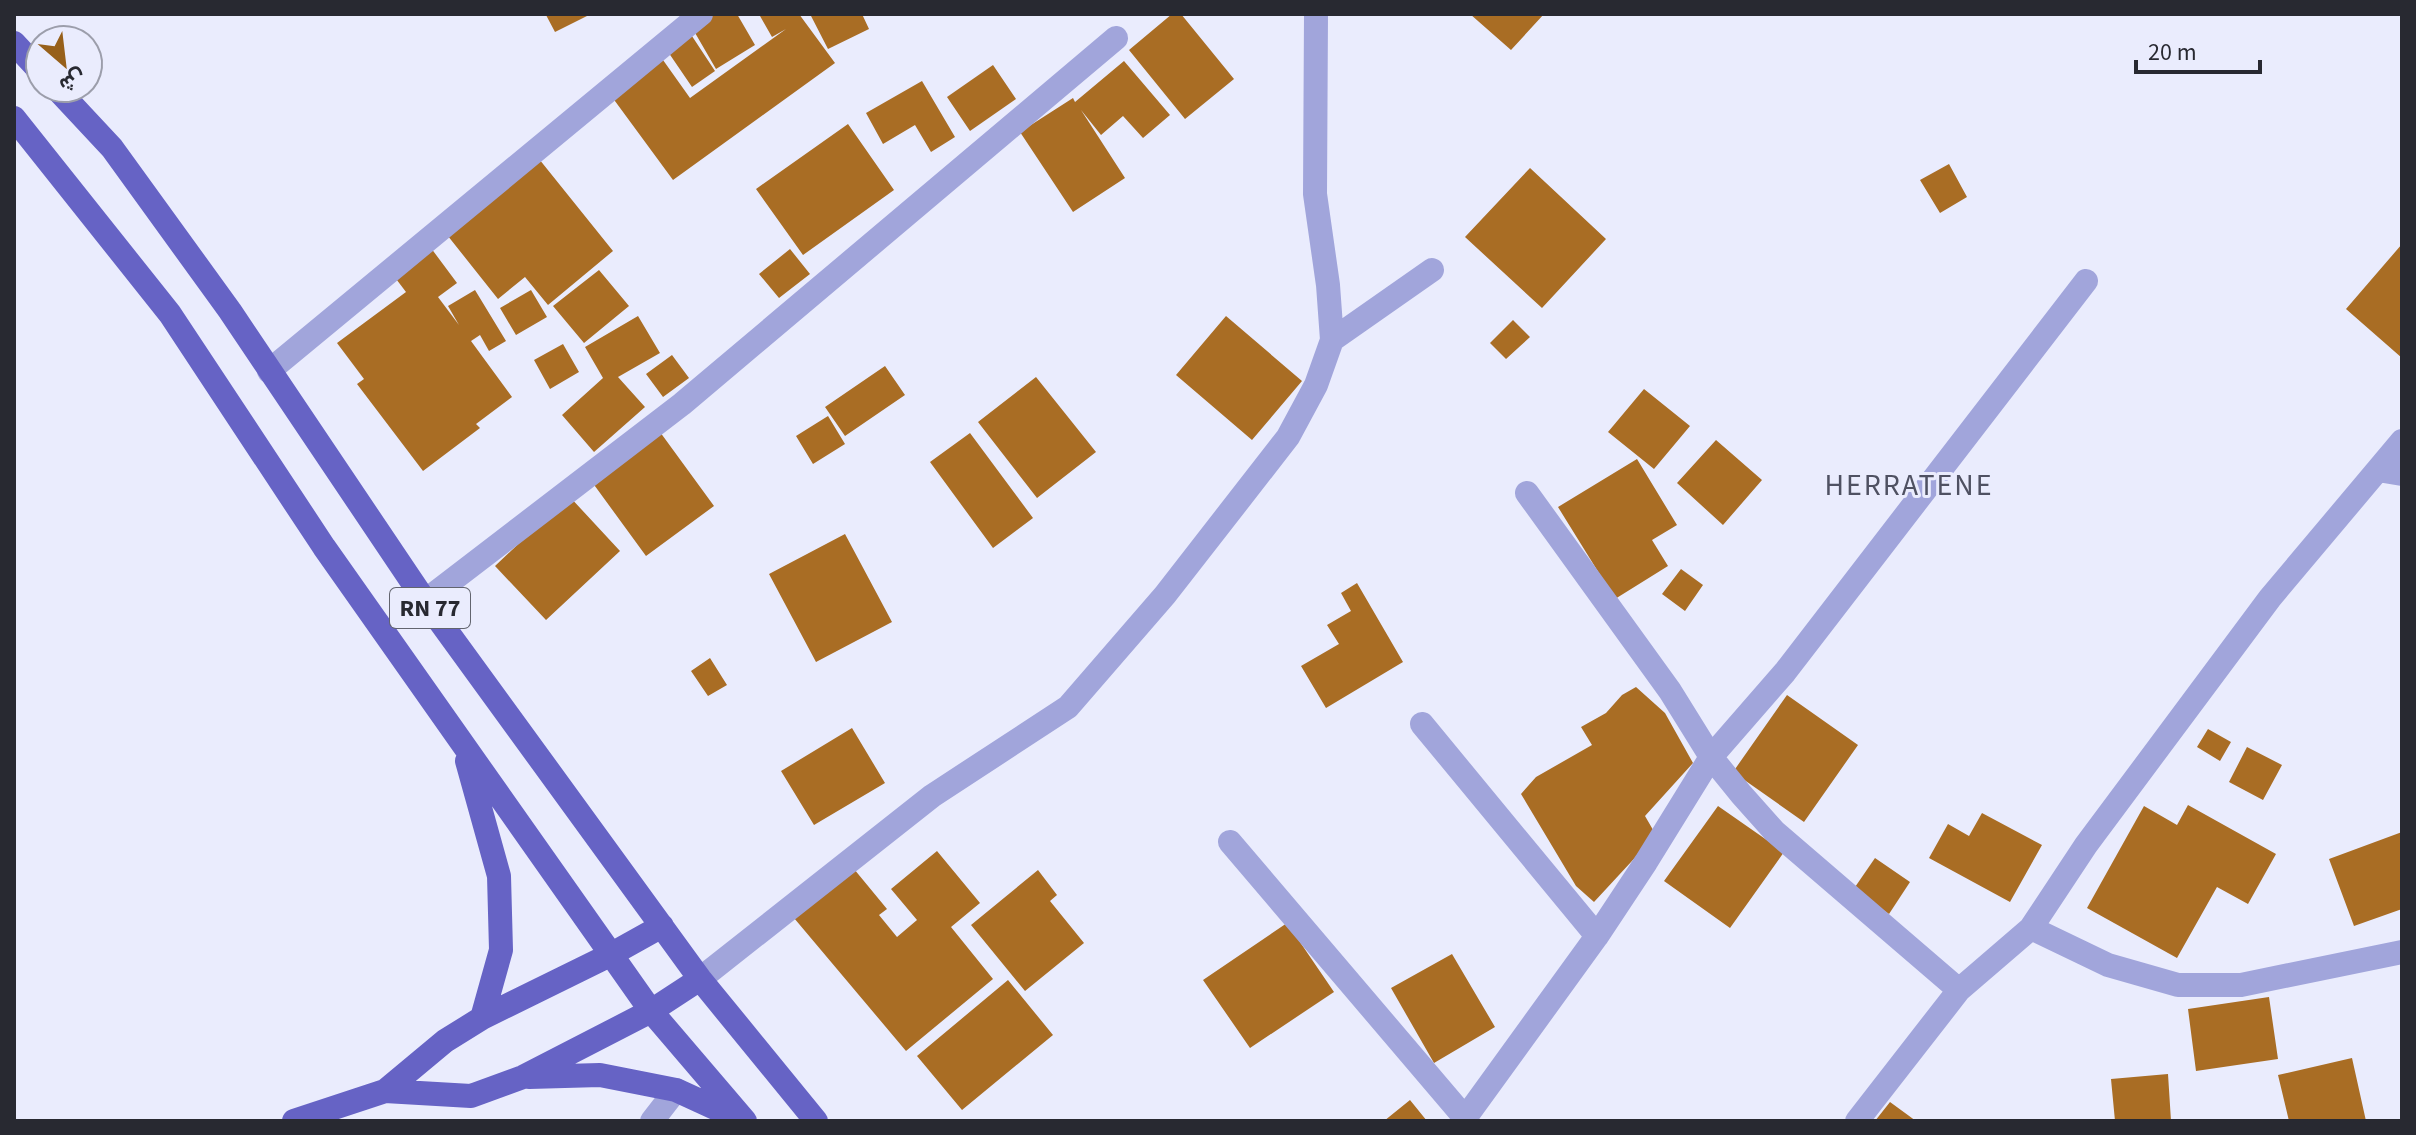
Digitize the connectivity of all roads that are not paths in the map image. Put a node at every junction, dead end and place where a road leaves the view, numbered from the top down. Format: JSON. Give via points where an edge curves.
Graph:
{"nodes":[{"id":1,"x":701,"y":14,"type":"edge"},
{"id":2,"x":1316,"y":14,"type":"edge"},
{"id":3,"x":1116,"y":38,"type":"dead end"},
{"id":4,"x":71,"y":104,"type":"edge"},
{"id":5,"x":14,"y":118,"type":"edge"},
{"id":6,"x":1432,"y":270,"type":"dead end"},
{"id":7,"x":2086,"y":281,"type":"dead end"},
{"id":8,"x":1332,"y":340,"type":"junction"},
{"id":9,"x":269,"y":371,"type":"junction"},
{"id":10,"x":2402,"y":441,"type":"edge"},
{"id":11,"x":2390,"y":472,"type":"edge"},
{"id":12,"x":1527,"y":493,"type":"dead end"},
{"id":13,"x":425,"y":601,"type":"junction"},
{"id":14,"x":1422,"y":724,"type":"dead end"},
{"id":15,"x":462,"y":743,"type":"junction"},
{"id":16,"x":1711,"y":757,"type":"junction"},
{"id":17,"x":1230,"y":842,"type":"dead end"},
{"id":18,"x":662,"y":926,"type":"junction"},
{"id":19,"x":2031,"y":928,"type":"junction"},
{"id":20,"x":1597,"y":936,"type":"junction"},
{"id":21,"x":2402,"y":952,"type":"edge"},
{"id":22,"x":610,"y":955,"type":"junction"},
{"id":23,"x":700,"y":979,"type":"junction"},
{"id":24,"x":1959,"y":990,"type":"junction"},
{"id":25,"x":651,"y":1011,"type":"junction"},
{"id":26,"x":482,"y":1018,"type":"junction"},
{"id":27,"x":523,"y":1077,"type":"junction"},
{"id":28,"x":676,"y":1090,"type":"junction"},
{"id":29,"x":385,"y":1091,"type":"junction"},
{"id":30,"x":1464,"y":1119,"type":"edge"},
{"id":31,"x":294,"y":1121,"type":"edge"},
{"id":32,"x":652,"y":1121,"type":"edge"},
{"id":33,"x":745,"y":1121,"type":"edge"},
{"id":34,"x":816,"y":1121,"type":"edge"},
{"id":35,"x":1857,"y":1121,"type":"edge"}],
"edges":[{"from":1,"to":9,"type":"street"},
{"from":2,"to":8,"type":"street","via":[[1315,194]]},
{"from":3,"to":13,"type":"street","via":[[682,404]]},
{"from":4,"to":9,"type":"main road","number":"RN 77","via":[[112,148]]},
{"from":5,"to":15,"type":"main road","number":"RN 77","via":[[170,314]]},
{"from":6,"to":8,"type":"street"},
{"from":7,"to":16,"type":"street","via":[[1785,672]]},
{"from":8,"to":23,"type":"street","via":[[1316,385],[1288,437],[1165,595],[1068,707],[932,796]]},
{"from":9,"to":13,"type":"main road","number":"RN 77"},
{"from":10,"to":11,"type":"street"},
{"from":11,"to":19,"type":"street","via":[[2270,598],[2086,845]]},
{"from":12,"to":16,"type":"street","via":[[1670,691]]},
{"from":13,"to":18,"type":"main road","number":"RN 77"},
{"from":14,"to":20,"type":"street"},
{"from":15,"to":22,"type":"main road","number":"RN 77"},
{"from":15,"to":26,"type":"main road","via":[[499,876],[501,950]]},
{"from":16,"to":20,"type":"street"},
{"from":16,"to":24,"type":"street","via":[[1774,831]]},
{"from":17,"to":30,"type":"street"},
{"from":18,"to":22,"type":"main road"},
{"from":18,"to":23,"type":"main road","number":"RN 77"},
{"from":19,"to":21,"type":"street","via":[[2108,965],[2178,985],[2241,985]]},
{"from":19,"to":24,"type":"street"},
{"from":20,"to":30,"type":"street"},
{"from":22,"to":25,"type":"main road","number":"RN 77"},
{"from":22,"to":26,"type":"main road"},
{"from":23,"to":25,"type":"main road"},
{"from":23,"to":34,"type":"main road","number":"RN 77"},
{"from":24,"to":35,"type":"street"},
{"from":25,"to":27,"type":"main road"},
{"from":25,"to":33,"type":"main road","number":"RN 77"},
{"from":26,"to":29,"type":"main road"},
{"from":27,"to":28,"type":"main road","via":[[600,1075]]},
{"from":27,"to":29,"type":"main road","via":[[471,1096]]},
{"from":28,"to":32,"type":"street"},
{"from":28,"to":33,"type":"main road"},
{"from":29,"to":31,"type":"main road"}]}
